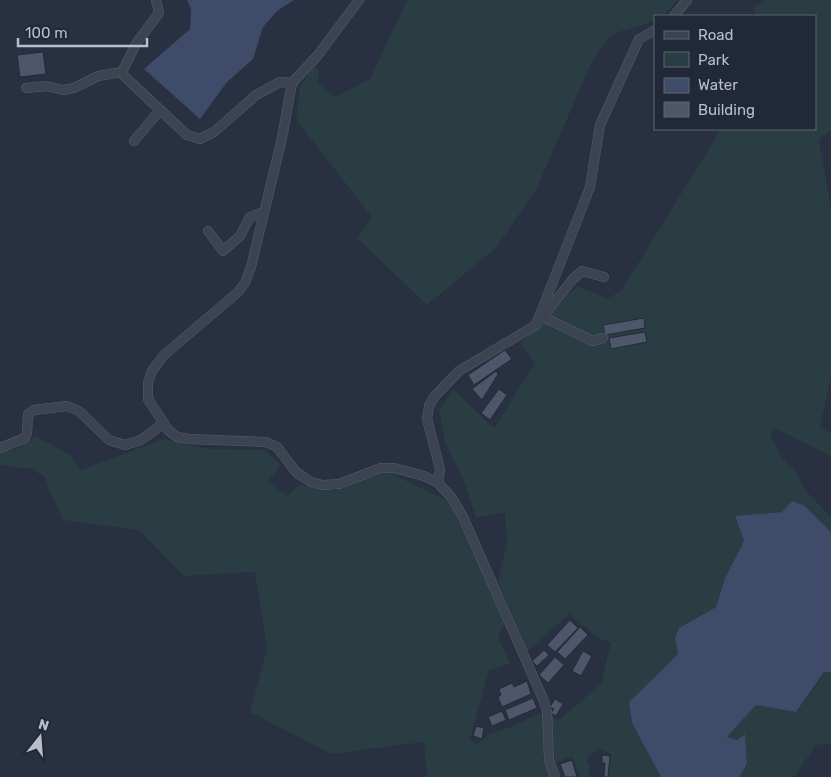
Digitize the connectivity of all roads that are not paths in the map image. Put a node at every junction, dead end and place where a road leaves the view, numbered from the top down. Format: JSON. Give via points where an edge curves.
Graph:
{"nodes":[{"id":1,"x":156,"y":0,"type":"edge"},
{"id":2,"x":359,"y":0,"type":"edge"},
{"id":3,"x":687,"y":0,"type":"edge"},
{"id":4,"x":675,"y":15,"type":"edge"},
{"id":5,"x":654,"y":30,"type":"edge"},
{"id":6,"x":122,"y":72,"type":"junction"},
{"id":7,"x":292,"y":83,"type":"junction"},
{"id":8,"x":26,"y":88,"type":"dead end"},
{"id":9,"x":160,"y":110,"type":"junction"},
{"id":10,"x":134,"y":142,"type":"dead end"},
{"id":11,"x":264,"y":212,"type":"junction"},
{"id":12,"x":208,"y":232,"type":"dead end"},
{"id":13,"x":604,"y":277,"type":"dead end"},
{"id":14,"x":543,"y":317,"type":"junction"},
{"id":15,"x":536,"y":325,"type":"junction"},
{"id":16,"x":603,"y":338,"type":"dead end"},
{"id":17,"x":164,"y":423,"type":"junction"},
{"id":18,"x":0,"y":448,"type":"edge"},
{"id":19,"x":438,"y":484,"type":"junction"},
{"id":20,"x":555,"y":777,"type":"edge"}],
"edges":[{"from":1,"to":6,"type":"street","via":[[159,13],[137,42]]},
{"from":2,"to":7,"type":"street","via":[[318,55]]},
{"from":3,"to":4,"type":"street"},
{"from":5,"to":15,"type":"street","via":[[639,38],[600,125],[590,187]]},
{"from":6,"to":8,"type":"street","via":[[98,76],[85,84],[63,90],[47,86]]},
{"from":6,"to":9,"type":"street"},
{"from":7,"to":9,"type":"street","via":[[280,82],[256,95],[214,132],[200,139],[187,135]]},
{"from":7,"to":11,"type":"street"},
{"from":9,"to":10,"type":"street"},
{"from":11,"to":12,"type":"street","via":[[250,217],[240,236],[223,251]]},
{"from":11,"to":17,"type":"street","via":[[251,267],[237,293],[164,355],[152,371],[148,399]]},
{"from":13,"to":14,"type":"street","via":[[582,271]]},
{"from":14,"to":15,"type":"street"},
{"from":14,"to":16,"type":"street","via":[[593,341]]},
{"from":15,"to":19,"type":"street","via":[[459,371],[434,397],[427,419],[440,469]]},
{"from":17,"to":18,"type":"street","via":[[141,440],[124,445],[109,440],[80,411],[67,406],[34,410],[28,414],[25,438]]},
{"from":17,"to":19,"type":"street","via":[[178,437],[266,442],[278,448],[296,472],[310,482],[323,485],[339,484],[381,468],[424,476]]},
{"from":19,"to":20,"type":"street","via":[[452,498],[463,517],[543,699],[547,711],[549,760]]}]}
